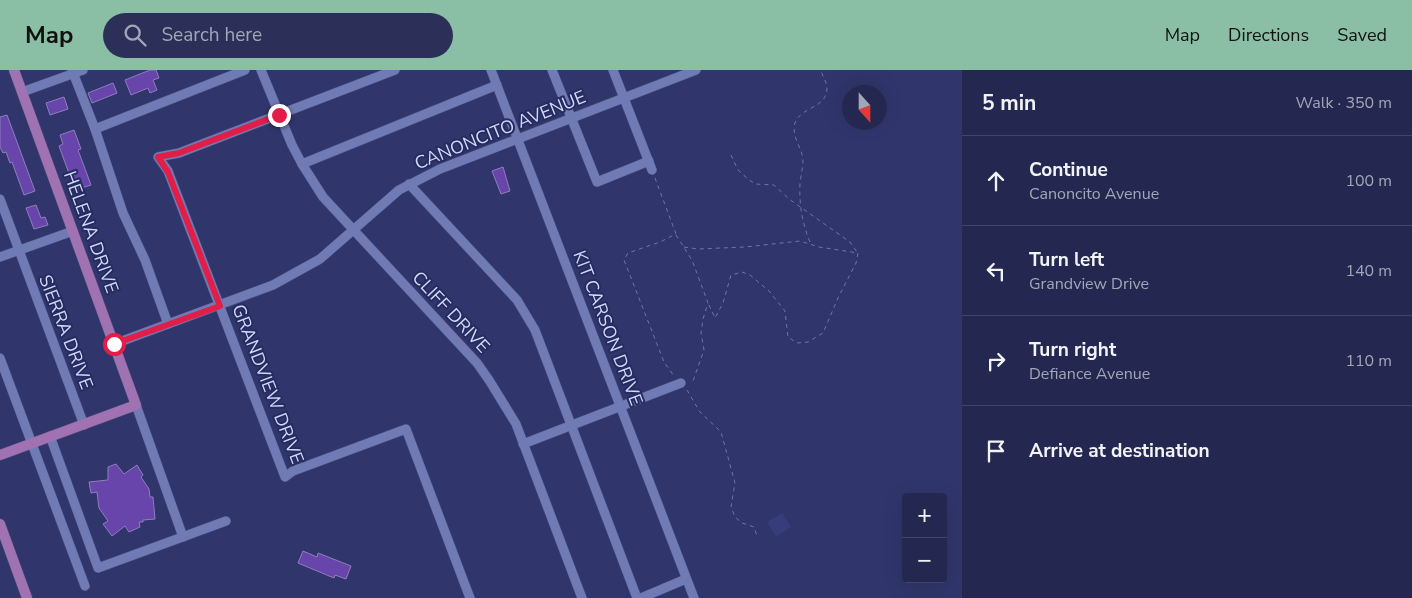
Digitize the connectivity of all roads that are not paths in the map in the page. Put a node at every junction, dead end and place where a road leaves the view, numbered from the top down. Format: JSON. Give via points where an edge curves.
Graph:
{"nodes":[{"id":1,"x":14,"y":70,"type":"edge"},
{"id":2,"x":83,"y":70,"type":"edge"},
{"id":3,"x":245,"y":70,"type":"edge"},
{"id":4,"x":261,"y":70,"type":"edge"},
{"id":5,"x":395,"y":70,"type":"edge"},
{"id":6,"x":491,"y":70,"type":"edge"},
{"id":7,"x":552,"y":70,"type":"edge"},
{"id":8,"x":613,"y":70,"type":"edge"},
{"id":9,"x":696,"y":70,"type":"edge"},
{"id":10,"x":73,"y":72,"type":"edge"},
{"id":11,"x":672,"y":74,"type":"edge"},
{"id":12,"x":497,"y":85,"type":"junction"},
{"id":13,"x":22,"y":92,"type":"junction"},
{"id":14,"x":624,"y":98,"type":"junction"},
{"id":15,"x":279,"y":115,"type":"junction"},
{"id":16,"x":571,"y":119,"type":"junction"},
{"id":17,"x":95,"y":128,"type":"junction"},
{"id":18,"x":517,"y":138,"type":"junction"},
{"id":19,"x":302,"y":164,"type":"junction"},
{"id":20,"x":409,"y":184,"type":"junction"},
{"id":21,"x":0,"y":198,"type":"edge"},
{"id":22,"x":73,"y":230,"type":"junction"},
{"id":23,"x":352,"y":230,"type":"junction"},
{"id":24,"x":18,"y":251,"type":"junction"},
{"id":25,"x":0,"y":257,"type":"edge"},
{"id":26,"x":220,"y":306,"type":"junction"},
{"id":27,"x":168,"y":324,"type":"junction"},
{"id":28,"x":114,"y":344,"type":"junction"},
{"id":29,"x":0,"y":358,"type":"edge"},
{"id":30,"x":683,"y":385,"type":"road end"},
{"id":31,"x":136,"y":405,"type":"junction"},
{"id":32,"x":620,"y":406,"type":"junction"},
{"id":33,"x":84,"y":425,"type":"junction"},
{"id":34,"x":570,"y":426,"type":"junction"},
{"id":35,"x":50,"y":436,"type":"junction"},
{"id":36,"x":31,"y":443,"type":"junction"},
{"id":37,"x":523,"y":444,"type":"junction"},
{"id":38,"x":0,"y":455,"type":"edge"},
{"id":39,"x":226,"y":521,"type":"dead end"},
{"id":40,"x":0,"y":524,"type":"edge"},
{"id":41,"x":183,"y":537,"type":"junction"},
{"id":42,"x":686,"y":579,"type":"junction"},
{"id":43,"x":85,"y":586,"type":"dead end"},
{"id":44,"x":28,"y":598,"type":"edge"},
{"id":45,"x":470,"y":598,"type":"edge"},
{"id":46,"x":582,"y":598,"type":"edge"},
{"id":47,"x":637,"y":598,"type":"edge"},
{"id":48,"x":641,"y":598,"type":"edge"},
{"id":49,"x":694,"y":598,"type":"edge"}],
"edges":[{"from":1,"to":13,"type":"main road","name":"HELENA DRIVE"},
{"from":2,"to":10,"type":"street"},
{"from":3,"to":17,"type":"street"},
{"from":4,"to":15,"type":"street","name":"CLIFF DRIVE"},
{"from":5,"to":15,"type":"street"},
{"from":6,"to":12,"type":"street","name":"KIT CARSON DRIVE"},
{"from":7,"to":16,"type":"street"},
{"from":8,"to":14,"type":"street"},
{"from":9,"to":11,"type":"street","name":"CANONCITO AVENUE"},
{"from":10,"to":13,"type":"street"},
{"from":10,"to":17,"type":"street"},
{"from":11,"to":14,"type":"street","name":"CANONCITO AVENUE"},
{"from":12,"to":18,"type":"street","name":"KIT CARSON DRIVE"},
{"from":12,"to":19,"type":"street"},
{"from":13,"to":22,"type":"main road","name":"HELENA DRIVE"},
{"from":14,"to":16,"type":"street","name":"CANONCITO AVENUE"},
{"from":14,"to":16,"type":"street","via":[[650,166],[597,182]]},
{"from":15,"to":19,"type":"street","name":"CLIFF DRIVE"},
{"from":15,"to":26,"type":"street","name":"GRANDVIEW DRIVE","via":[[179,153],[158,157],[168,172]]},
{"from":16,"to":18,"type":"street","name":"CANONCITO AVENUE"},
{"from":17,"to":27,"type":"street","via":[[123,213],[145,260]]},
{"from":18,"to":20,"type":"street","name":"CANONCITO AVENUE","via":[[440,168]]},
{"from":18,"to":32,"type":"street","name":"KIT CARSON DRIVE"},
{"from":19,"to":23,"type":"street","name":"CLIFF DRIVE","via":[[322,197]]},
{"from":20,"to":23,"type":"street","name":"CANONCITO AVENUE"},
{"from":20,"to":34,"type":"street","via":[[517,300],[535,330]]},
{"from":21,"to":24,"type":"street","name":"SIERRA DRIVE"},
{"from":22,"to":24,"type":"street"},
{"from":22,"to":28,"type":"main road","name":"HELENA DRIVE"},
{"from":23,"to":26,"type":"street","name":"CANONCITO AVENUE","via":[[320,259],[273,285]]},
{"from":23,"to":37,"type":"street","name":"CLIFF DRIVE","via":[[477,363],[516,424]]},
{"from":24,"to":25,"type":"street"},
{"from":24,"to":33,"type":"street","name":"SIERRA DRIVE"},
{"from":26,"to":27,"type":"street","name":"CANONCITO AVENUE"},
{"from":26,"to":45,"type":"street","name":"GRANDVIEW DRIVE","via":[[285,477],[293,471],[406,429]]},
{"from":27,"to":28,"type":"street","name":"CANONCITO AVENUE"},
{"from":28,"to":31,"type":"main road","name":"HELENA DRIVE"},
{"from":29,"to":36,"type":"street"},
{"from":30,"to":32,"type":"street"},
{"from":31,"to":33,"type":"main road"},
{"from":31,"to":41,"type":"street"},
{"from":32,"to":34,"type":"street"},
{"from":32,"to":42,"type":"street","name":"KIT CARSON DRIVE"},
{"from":33,"to":35,"type":"main road"},
{"from":34,"to":37,"type":"street"},
{"from":34,"to":47,"type":"street"},
{"from":35,"to":36,"type":"main road"},
{"from":35,"to":41,"type":"street","via":[[98,568]]},
{"from":36,"to":38,"type":"main road"},
{"from":36,"to":43,"type":"street"},
{"from":37,"to":46,"type":"street","name":"CLIFF DRIVE"},
{"from":39,"to":41,"type":"street"},
{"from":40,"to":44,"type":"main road"},
{"from":42,"to":48,"type":"street"},
{"from":42,"to":49,"type":"street","name":"KIT CARSON DRIVE"}]}
